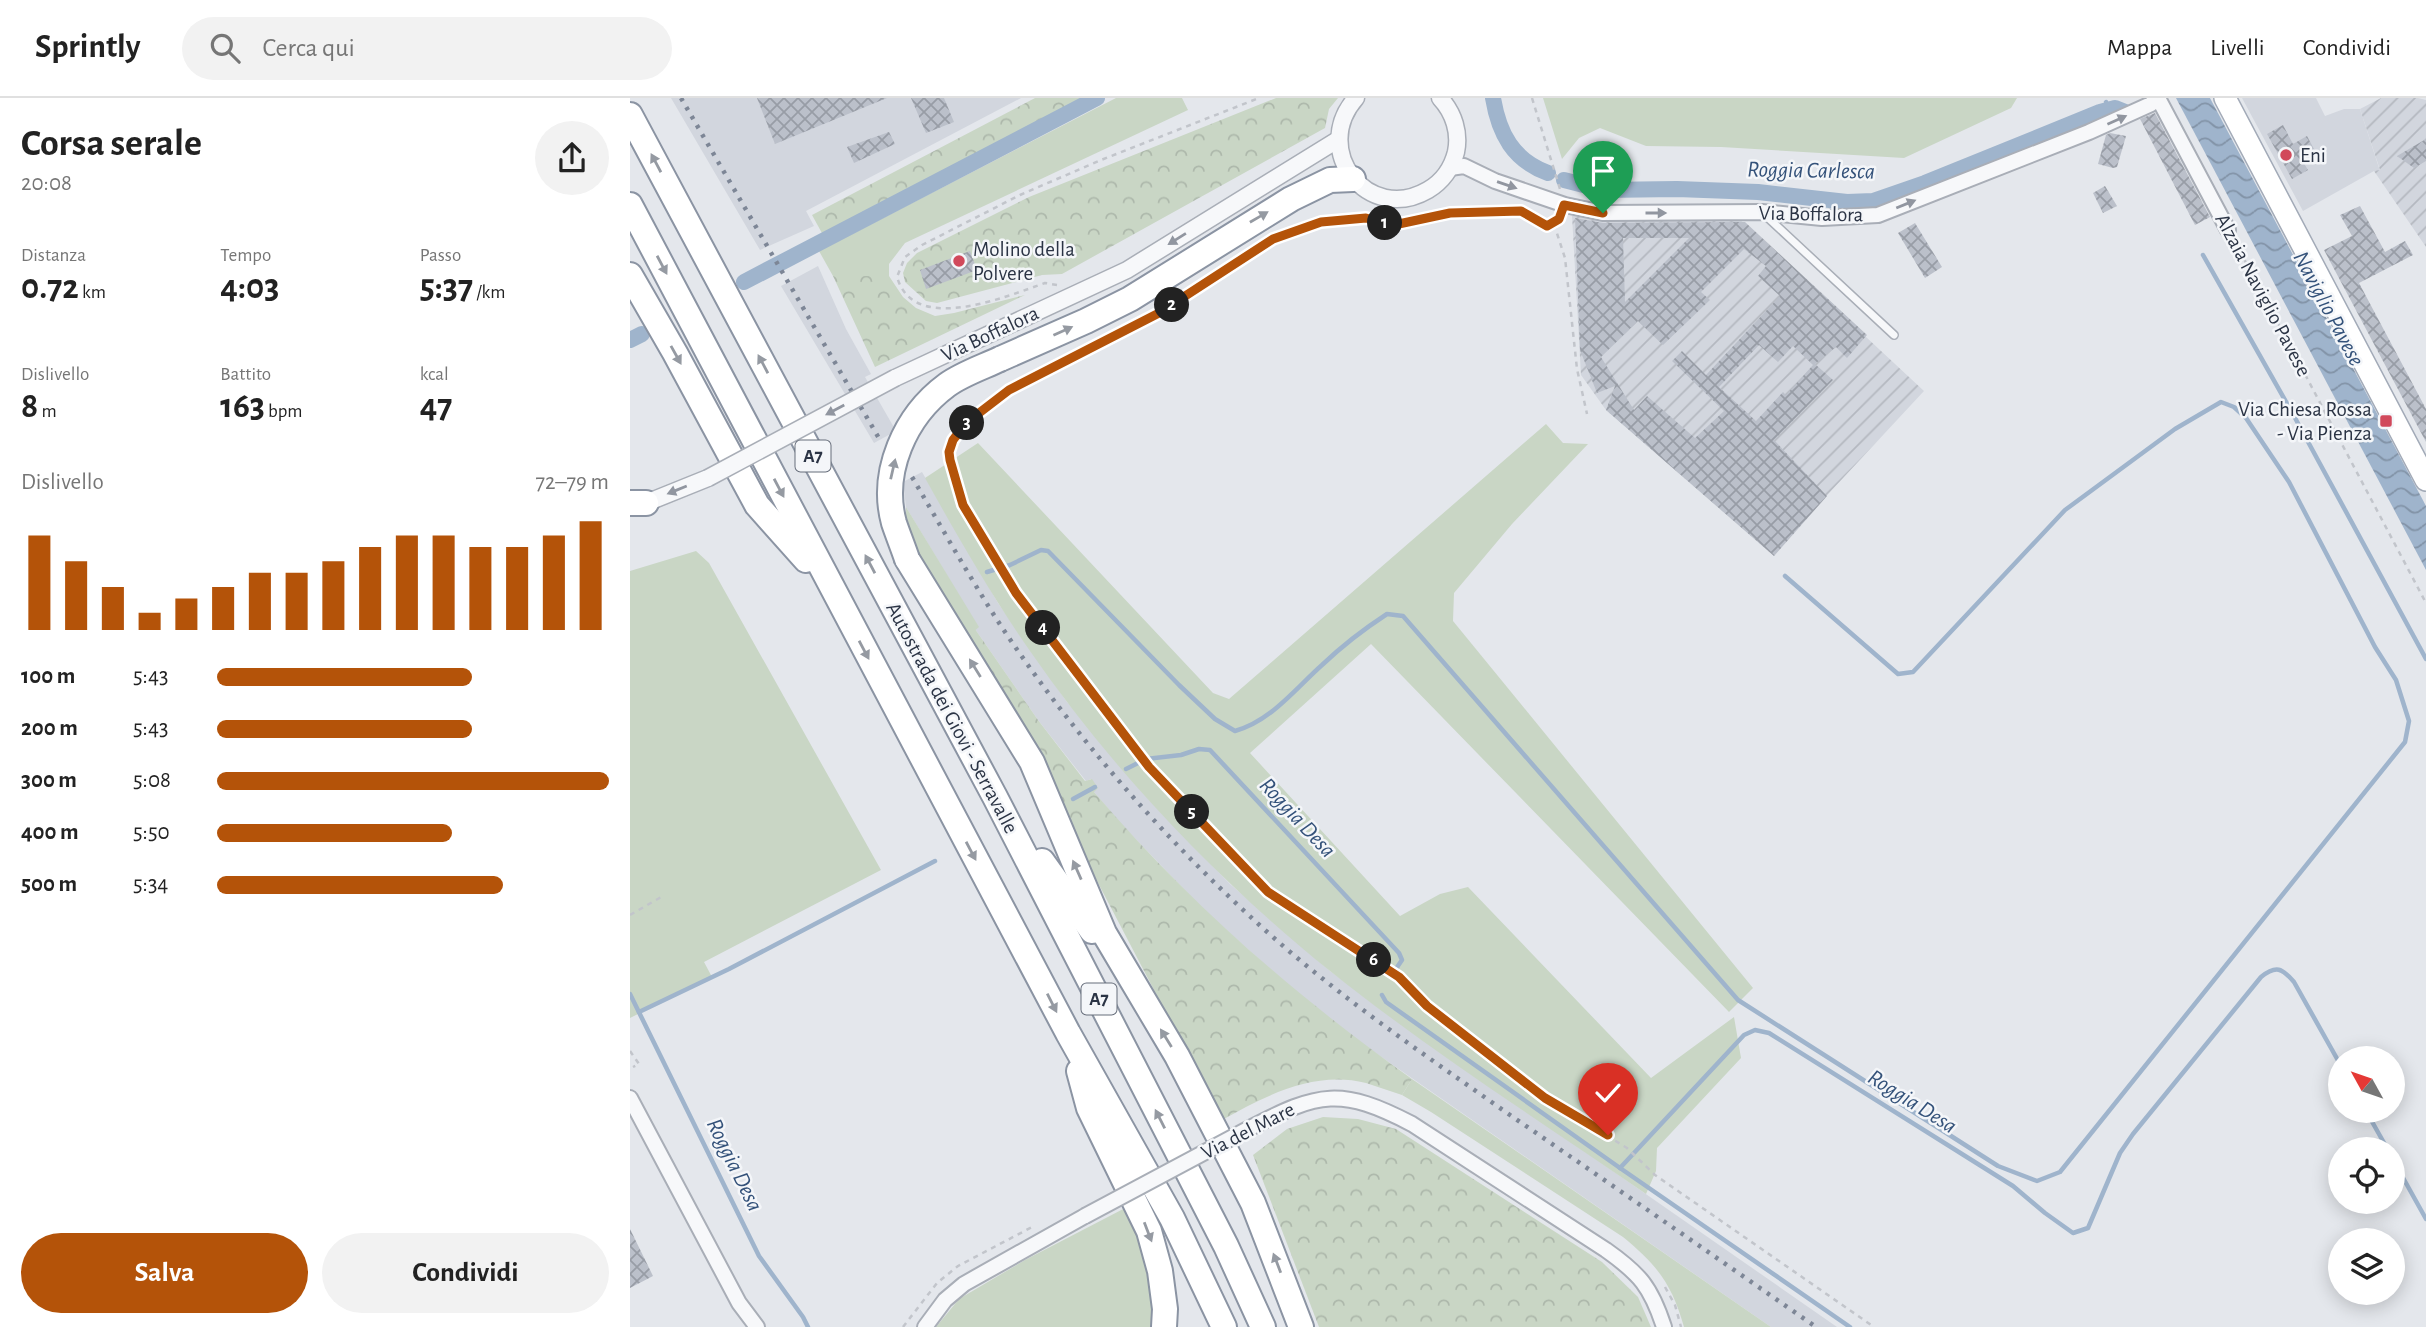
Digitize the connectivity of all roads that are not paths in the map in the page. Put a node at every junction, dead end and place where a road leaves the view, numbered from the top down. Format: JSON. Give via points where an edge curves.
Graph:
{"nodes":[{"id":1,"x":1356,"y":98,"type":"edge"},
{"id":2,"x":2158,"y":98,"type":"edge"},
{"id":3,"x":2225,"y":98,"type":"edge"},
{"id":4,"x":1443,"y":99,"type":"edge"},
{"id":5,"x":630,"y":115,"type":"edge"},
{"id":6,"x":1339,"y":139,"type":"junction"},
{"id":7,"x":1450,"y":168,"type":"junction"},
{"id":8,"x":1353,"y":178,"type":"junction"},
{"id":9,"x":630,"y":205,"type":"edge"},
{"id":10,"x":1762,"y":212,"type":"junction"},
{"id":11,"x":2228,"y":230,"type":"road end"},
{"id":12,"x":630,"y":275,"type":"edge"},
{"id":13,"x":1894,"y":335,"type":"dead end"},
{"id":14,"x":2426,"y":480,"type":"edge"},
{"id":15,"x":635,"y":504,"type":"edge"},
{"id":16,"x":832,"y":590,"type":"junction"},
{"id":17,"x":995,"y":797,"type":"junction"},
{"id":18,"x":1140,"y":997,"type":"junction"},
{"id":19,"x":1068,"y":1033,"type":"junction"},
{"id":20,"x":630,"y":1098,"type":"edge"},
{"id":21,"x":739,"y":1303,"type":"junction"},
{"id":22,"x":748,"y":1327,"type":"edge"},
{"id":23,"x":757,"y":1327,"type":"edge"},
{"id":24,"x":925,"y":1327,"type":"edge"},
{"id":25,"x":1164,"y":1327,"type":"edge"},
{"id":26,"x":1224,"y":1327,"type":"edge"},
{"id":27,"x":1263,"y":1327,"type":"edge"},
{"id":28,"x":1301,"y":1327,"type":"edge"},
{"id":29,"x":1664,"y":1327,"type":"edge"}],
"edges":[{"from":1,"to":6,"type":"street","via":[[1343,116]]},
{"from":10,"to":2,"type":"street","name":"Via Boffalora","one_way":true,"via":[[1822,218],[1878,215],[2089,132]]},
{"from":2,"to":11,"type":"street","name":"Alzaia Naviglio Pavese"},
{"from":3,"to":14,"type":"main road"},
{"from":4,"to":7,"type":"street","via":[[1457,136]]},
{"from":17,"to":5,"type":"highway","name":"Autostrada dei Giovi - Serravalle","number":"A7","one_way":true},
{"from":6,"to":8,"type":"street","via":[[1342,160]]},
{"from":6,"to":15,"type":"street","name":"Via Boffalora","one_way":true,"bridge":true,"via":[[1126,270],[895,378],[708,478]]},
{"from":7,"to":8,"type":"street","via":[[1433,187],[1406,198],[1377,195]]},
{"from":7,"to":10,"type":"street","name":"Via Boffalora","one_way":true,"via":[[1468,167],[1507,186],[1603,213]]},
{"from":18,"to":8,"type":"highway","one_way":true,"bridge":true,"via":[[1104,933],[1032,762],[907,559],[894,522],[892,470],[903,437],[923,406],[948,384],[1130,299],[1290,198],[1330,180]]},
{"from":9,"to":16,"type":"highway","number":"A7","one_way":true},
{"from":10,"to":13,"type":"lane"},
{"from":12,"to":16,"type":"highway","one_way":true,"via":[[757,505]]},
{"from":16,"to":19,"type":"highway","number":"A7","one_way":true},
{"from":17,"to":18,"type":"highway"},
{"from":27,"to":17,"type":"highway","name":"Autostrada dei Giovi - Serravalle","number":"A7","one_way":true,"via":[[1226,1246]]},
{"from":28,"to":18,"type":"highway","one_way":true,"via":[[1253,1203],[1177,1056]]},
{"from":19,"to":25,"type":"highway","one_way":true,"via":[[1089,1108],[1149,1231],[1160,1271]]},
{"from":19,"to":26,"type":"highway","number":"A7","via":[[1172,1219]]},
{"from":20,"to":21,"type":"street"},
{"from":21,"to":22,"type":"street"},
{"from":21,"to":23,"type":"street"},
{"from":24,"to":29,"type":"street","name":"Via del Mare","bridge":true,"via":[[964,1284],[1085,1216],[1288,1109],[1312,1101],[1350,1099],[1412,1124],[1635,1271],[1650,1292]]}]}
